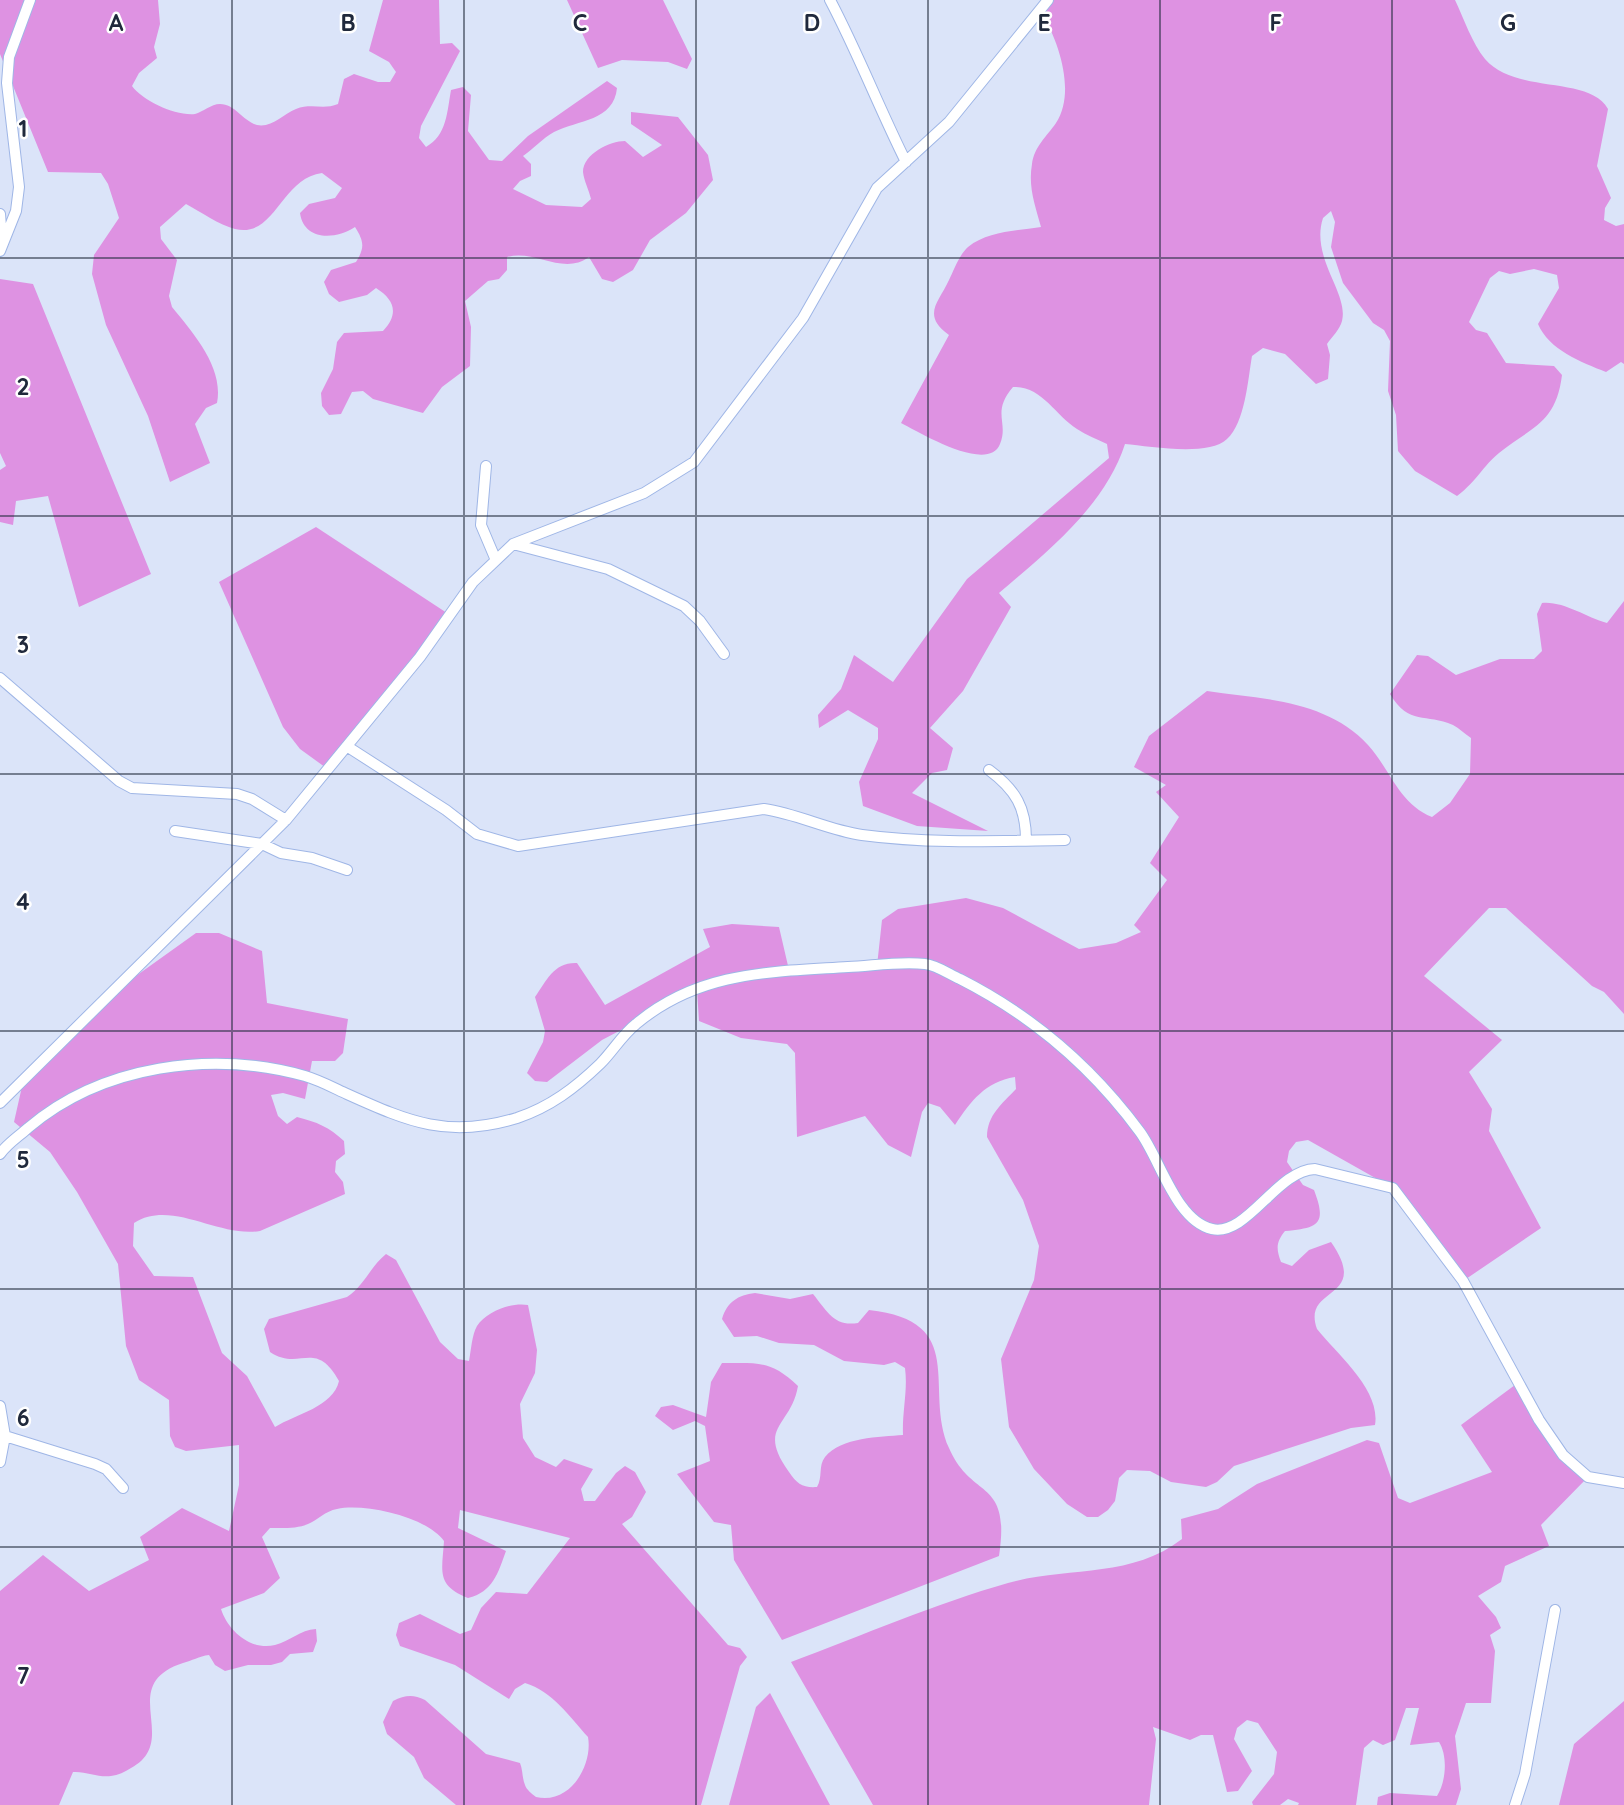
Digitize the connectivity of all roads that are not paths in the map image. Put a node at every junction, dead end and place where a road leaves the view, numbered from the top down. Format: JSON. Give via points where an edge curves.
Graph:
{"nodes":[{"id":1,"x":30,"y":0,"type":"edge"},
{"id":2,"x":830,"y":0,"type":"edge"},
{"id":3,"x":1048,"y":0,"type":"edge"},
{"id":4,"x":906,"y":162,"type":"junction"},
{"id":5,"x":0,"y":214,"type":"edge"},
{"id":6,"x":1,"y":249,"type":"edge"},
{"id":7,"x":486,"y":466,"type":"dead end"},
{"id":8,"x":513,"y":544,"type":"junction"},
{"id":9,"x":495,"y":558,"type":"junction"},
{"id":10,"x":724,"y":654,"type":"dead end"},
{"id":11,"x":0,"y":678,"type":"edge"},
{"id":12,"x":348,"y":747,"type":"junction"},
{"id":13,"x":989,"y":770,"type":"dead end"},
{"id":14,"x":286,"y":820,"type":"junction"},
{"id":15,"x":175,"y":831,"type":"dead end"},
{"id":16,"x":1026,"y":840,"type":"junction"},
{"id":17,"x":1065,"y":840,"type":"dead end"},
{"id":18,"x":262,"y":844,"type":"junction"},
{"id":19,"x":348,"y":870,"type":"dead end"},
{"id":20,"x":0,"y":1102,"type":"edge"},
{"id":21,"x":0,"y":1154,"type":"edge"},
{"id":22,"x":0,"y":1406,"type":"edge"},
{"id":23,"x":5,"y":1436,"type":"junction"},
{"id":24,"x":0,"y":1462,"type":"edge"},
{"id":25,"x":1624,"y":1483,"type":"edge"},
{"id":26,"x":123,"y":1488,"type":"dead end"},
{"id":27,"x":1555,"y":1610,"type":"dead end"},
{"id":28,"x":1515,"y":1805,"type":"edge"}],
"edges":[{"from":1,"to":6,"type":"street","via":[[9,57],[7,83],[19,187],[16,211]]},
{"from":2,"to":4,"type":"street"},
{"from":3,"to":4,"type":"street","via":[[977,90]]},
{"from":4,"to":8,"type":"street","via":[[877,188],[803,318],[694,462],[644,494]]},
{"from":5,"to":6,"type":"street"},
{"from":7,"to":9,"type":"street","via":[[481,525]]},
{"from":8,"to":9,"type":"street"},
{"from":8,"to":10,"type":"street","via":[[608,569],[684,606]]},
{"from":9,"to":12,"type":"street"},
{"from":11,"to":14,"type":"street","via":[[132,788],[237,794]]},
{"from":12,"to":14,"type":"street"},
{"from":12,"to":16,"type":"street","via":[[477,834],[518,846],[764,809],[864,835],[967,844]]},
{"from":13,"to":16,"type":"street","via":[[1015,793],[1023,807]]},
{"from":14,"to":18,"type":"street"},
{"from":15,"to":18,"type":"street"},
{"from":16,"to":17,"type":"street"},
{"from":18,"to":19,"type":"street"},
{"from":18,"to":20,"type":"street"},
{"from":21,"to":25,"type":"street","via":[[46,1113],[93,1088],[148,1069],[196,1065],[255,1067],[307,1076],[404,1120],[430,1126],[467,1128],[504,1121],[564,1096],[634,1025],[706,985],[745,973],[929,964],[996,998],[1062,1046],[1143,1136],[1182,1207],[1210,1229],[1242,1219],[1304,1170],[1393,1188],[1463,1281],[1563,1455],[1588,1477]]},
{"from":22,"to":23,"type":"street"},
{"from":23,"to":24,"type":"street"},
{"from":23,"to":26,"type":"street","via":[[95,1464]]},
{"from":27,"to":28,"type":"street","via":[[1525,1774]]}]}
